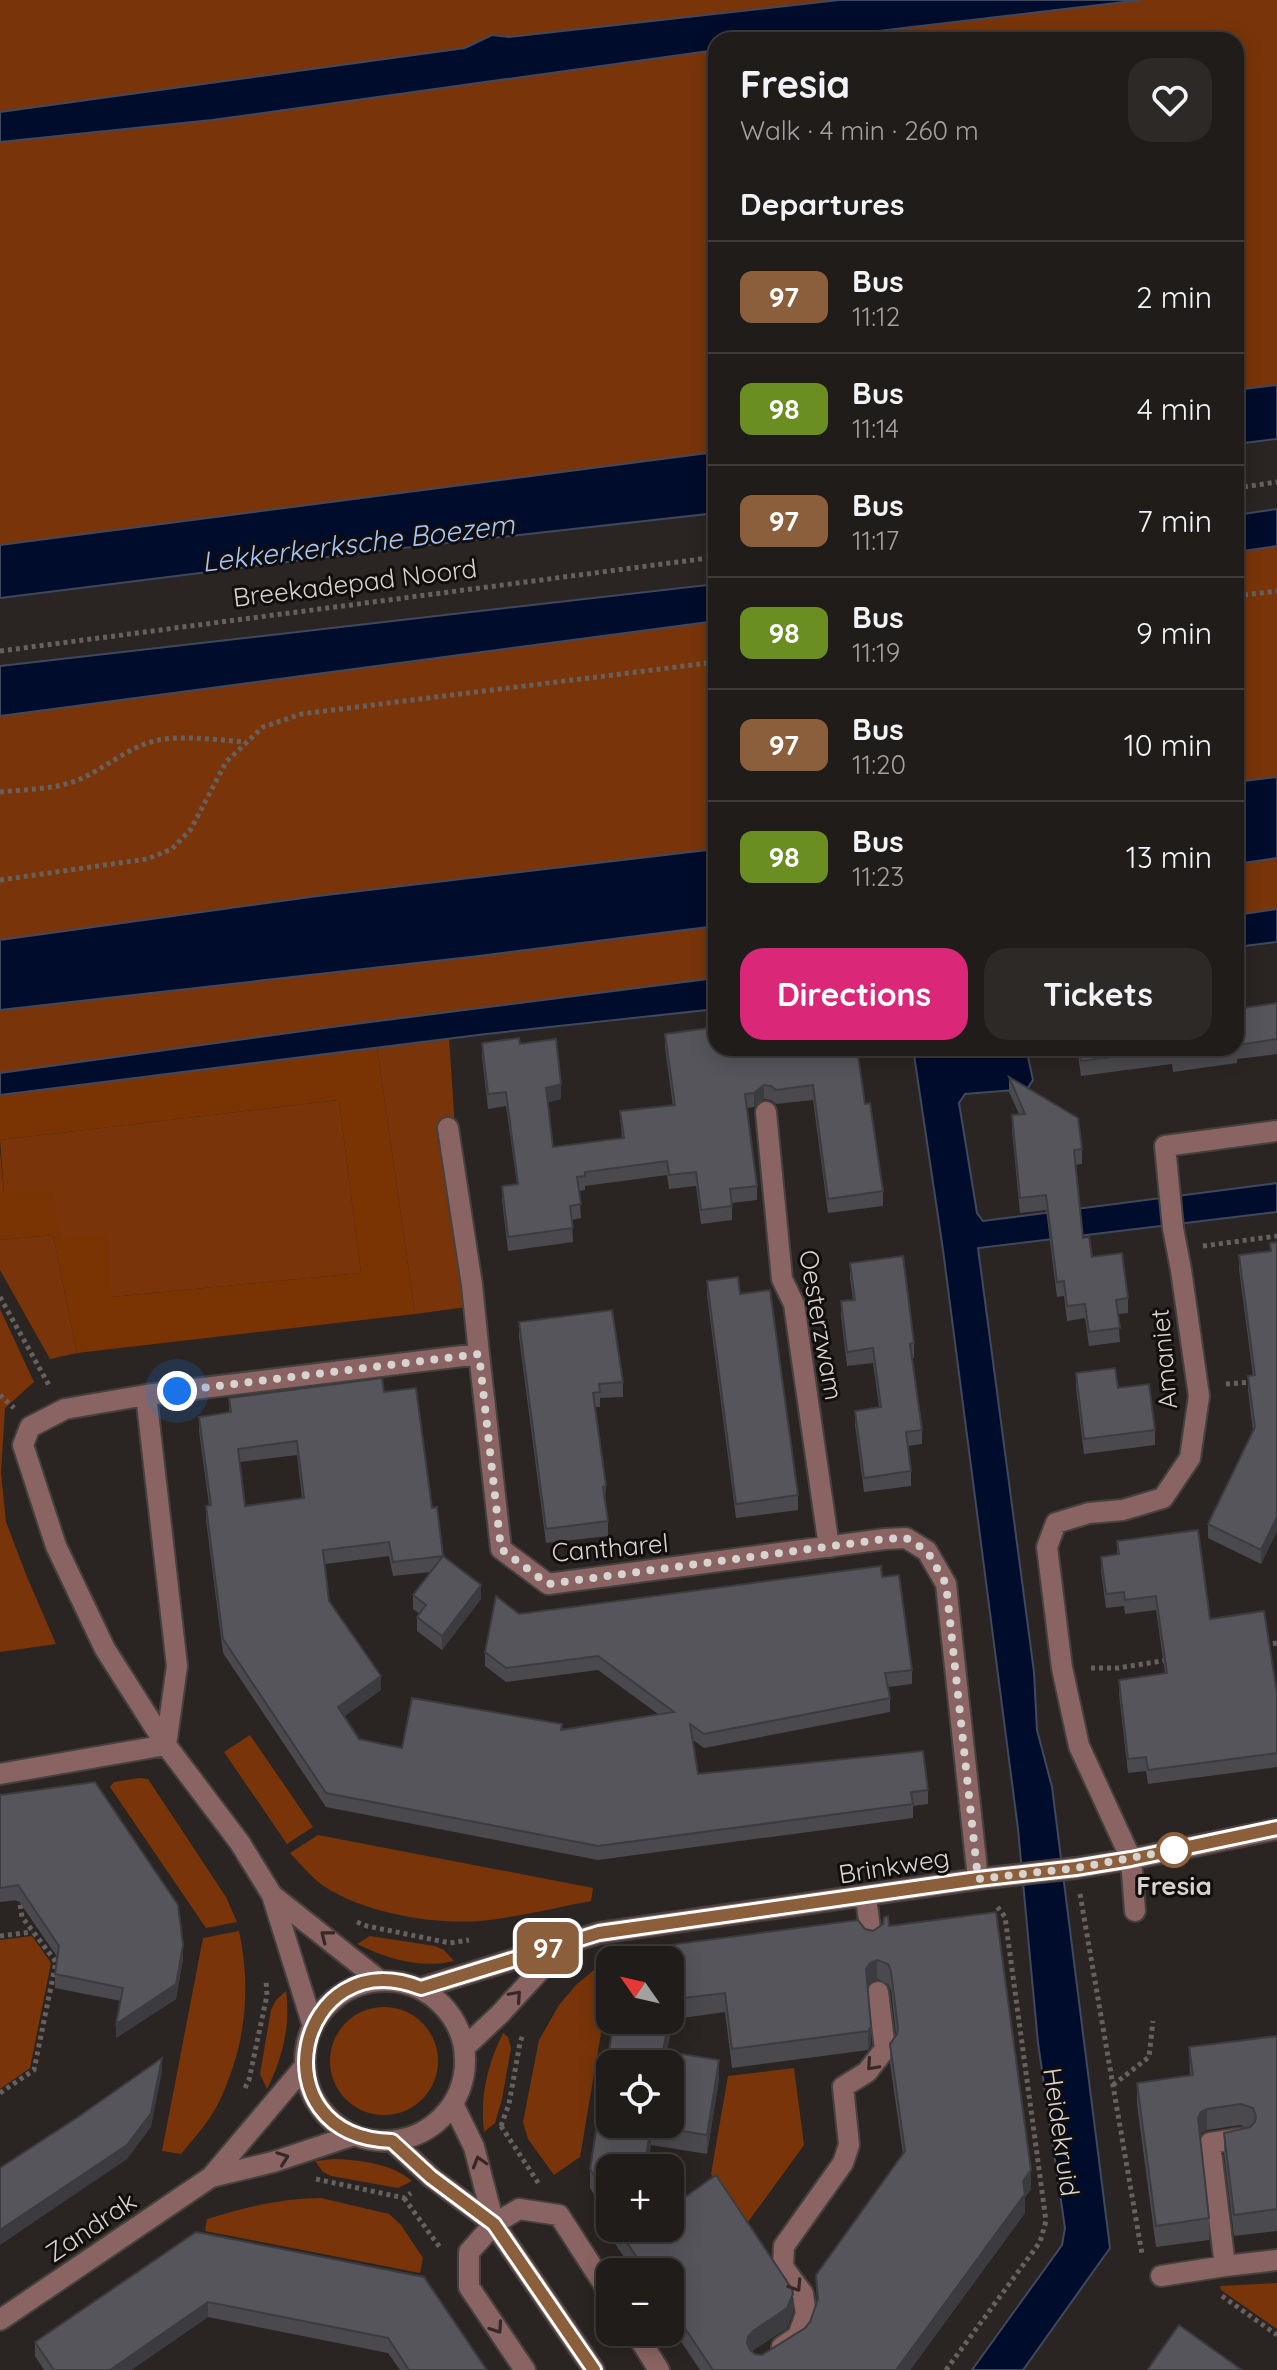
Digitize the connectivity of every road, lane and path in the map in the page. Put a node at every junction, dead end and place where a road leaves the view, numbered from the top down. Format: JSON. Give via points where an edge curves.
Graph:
{"nodes":[{"id":1,"x":1277,"y":482,"type":"edge"},
{"id":2,"x":1244,"y":487,"type":"edge"},
{"id":3,"x":708,"y":558,"type":"edge"},
{"id":4,"x":1277,"y":591,"type":"edge"},
{"id":5,"x":1244,"y":595,"type":"edge"},
{"id":6,"x":0,"y":651,"type":"edge"},
{"id":7,"x":708,"y":663,"type":"edge"},
{"id":8,"x":246,"y":742,"type":"junction"},
{"id":9,"x":0,"y":792,"type":"edge"},
{"id":10,"x":0,"y":880,"type":"edge"},
{"id":11,"x":766,"y":1112,"type":"dead end"},
{"id":12,"x":448,"y":1128,"type":"dead end"},
{"id":13,"x":1277,"y":1131,"type":"edge"},
{"id":14,"x":1277,"y":1236,"type":"edge"},
{"id":15,"x":1178,"y":1251,"type":"junction"},
{"id":16,"x":0,"y":1297,"type":"edge"},
{"id":17,"x":479,"y":1354,"type":"junction"},
{"id":18,"x":1264,"y":1381,"type":"edge"},
{"id":19,"x":1197,"y":1386,"type":"junction"},
{"id":20,"x":146,"y":1395,"type":"junction"},
{"id":21,"x":58,"y":1413,"type":"junction"},
{"id":22,"x":829,"y":1547,"type":"junction"},
{"id":23,"x":1277,"y":1643,"type":"edge"},
{"id":24,"x":1263,"y":1645,"type":"edge"},
{"id":25,"x":1176,"y":1659,"type":"edge"},
{"id":26,"x":1062,"y":1668,"type":"junction"},
{"id":27,"x":166,"y":1745,"type":"junction"},
{"id":28,"x":0,"y":1774,"type":"edge"},
{"id":29,"x":1277,"y":1829,"type":"edge"},
{"id":30,"x":1131,"y":1859,"type":"junction"},
{"id":31,"x":1070,"y":1869,"type":"junction"},
{"id":32,"x":978,"y":1879,"type":"junction"},
{"id":33,"x":18,"y":1890,"type":"edge"},
{"id":34,"x":272,"y":1895,"type":"junction"},
{"id":35,"x":866,"y":1897,"type":"junction"},
{"id":36,"x":1135,"y":1911,"type":"dead end"},
{"id":37,"x":367,"y":1926,"type":"dead end"},
{"id":38,"x":33,"y":1931,"type":"junction"},
{"id":39,"x":0,"y":1936,"type":"edge"},
{"id":40,"x":871,"y":1937,"type":"edge"},
{"id":41,"x":450,"y":1943,"type":"dead end"},
{"id":42,"x":565,"y":1943,"type":"junction"},
{"id":43,"x":379,"y":1980,"type":"junction"},
{"id":44,"x":421,"y":1988,"type":"junction"},
{"id":45,"x":878,"y":1992,"type":"dead end"},
{"id":46,"x":267,"y":1995,"type":"dead end"},
{"id":47,"x":1153,"y":2021,"type":"dead end"},
{"id":48,"x":313,"y":2026,"type":"junction"},
{"id":49,"x":520,"y":2043,"type":"dead end"},
{"id":50,"x":465,"y":2047,"type":"junction"},
{"id":51,"x":305,"y":2066,"type":"junction"},
{"id":52,"x":249,"y":2080,"type":"dead end"},
{"id":53,"x":1113,"y":2085,"type":"junction"},
{"id":54,"x":0,"y":2093,"type":"edge"},
{"id":55,"x":453,"y":2104,"type":"junction"},
{"id":56,"x":354,"y":2135,"type":"junction"},
{"id":57,"x":1243,"y":2138,"type":"edge"},
{"id":58,"x":392,"y":2141,"type":"junction"},
{"id":59,"x":211,"y":2177,"type":"junction"},
{"id":60,"x":404,"y":2198,"type":"dead end"},
{"id":61,"x":559,"y":2215,"type":"junction"},
{"id":62,"x":494,"y":2224,"type":"junction"},
{"id":63,"x":1277,"y":2260,"type":"edge"},
{"id":64,"x":1219,"y":2267,"type":"junction"},
{"id":65,"x":596,"y":2272,"type":"edge"},
{"id":66,"x":1161,"y":2276,"type":"joint"},
{"id":67,"x":469,"y":2287,"type":"junction"},
{"id":68,"x":0,"y":2320,"type":"edge"},
{"id":69,"x":1277,"y":2335,"type":"edge"},
{"id":70,"x":644,"y":2346,"type":"edge"},
{"id":71,"x":760,"y":2361,"type":"edge"},
{"id":72,"x":525,"y":2370,"type":"edge"},
{"id":73,"x":594,"y":2370,"type":"edge"},
{"id":74,"x":659,"y":2370,"type":"edge"},
{"id":75,"x":946,"y":2370,"type":"edge"}],
"edges":[{"from":1,"to":2,"type":"path"},
{"from":3,"to":6,"type":"path","name":"Breekadepad Noord"},
{"from":4,"to":5,"type":"path"},
{"from":7,"to":8,"type":"path","via":[[301,714],[263,727]]},
{"from":8,"to":9,"type":"path","via":[[162,739],[78,780]]},
{"from":8,"to":10,"type":"path","via":[[226,762],[191,829],[172,849],[147,859]]},
{"from":11,"to":22,"type":"street","name":"Oesterzwam","via":[[782,1279],[794,1304]]},
{"from":12,"to":17,"type":"street","name":"Cantharel"},
{"from":13,"to":15,"type":"street","name":"Amaniet","via":[[1165,1146]]},
{"from":14,"to":15,"type":"path"},
{"from":15,"to":19,"type":"street","name":"Amaniet"},
{"from":16,"to":21,"type":"path","via":[[46,1377]]},
{"from":17,"to":20,"type":"street"},
{"from":17,"to":22,"type":"street","name":"Cantharel","via":[[501,1549],[548,1584]]},
{"from":18,"to":19,"type":"path"},
{"from":19,"to":26,"type":"street","name":"Amaniet","via":[[1190,1458],[1163,1498],[1056,1523],[1047,1547]]},
{"from":20,"to":21,"type":"street"},
{"from":20,"to":27,"type":"street","via":[[177,1666]]},
{"from":21,"to":27,"type":"street","via":[[30,1427],[23,1445],[56,1546],[105,1649]]},
{"from":22,"to":32,"type":"street","name":"Cantharel","via":[[906,1538],[927,1551],[946,1584]]},
{"from":23,"to":24,"type":"path"},
{"from":25,"to":26,"type":"path","via":[[1118,1668]]},
{"from":26,"to":30,"type":"street","name":"Amaniet","via":[[1079,1746]]},
{"from":27,"to":28,"type":"street"},
{"from":27,"to":34,"type":"street"},
{"from":29,"to":30,"type":"street","name":"Brinkweg"},
{"from":30,"to":31,"type":"street","name":"Brinkweg"},
{"from":30,"to":36,"type":"street"},
{"from":31,"to":32,"type":"street","name":"Brinkweg"},
{"from":31,"to":53,"type":"path"},
{"from":32,"to":35,"type":"street","name":"Brinkweg"},
{"from":32,"to":75,"type":"path","name":"Heidekruid","via":[[1005,1917],[1046,2221],[1040,2242]]},
{"from":33,"to":38,"type":"path","via":[[22,1917]]},
{"from":43,"to":34,"type":"street","one_way":true},
{"from":34,"to":48,"type":"street"},
{"from":35,"to":40,"type":"street"},
{"from":35,"to":42,"type":"street","name":"Brinkweg","via":[[599,1933]]},
{"from":37,"to":41,"type":"path"},
{"from":38,"to":39,"type":"path"},
{"from":38,"to":54,"type":"path","via":[[56,1962],[41,2039],[34,2070]]},
{"from":42,"to":44,"type":"street","name":"Brinkweg"},
{"from":50,"to":42,"type":"street","one_way":true},
{"from":43,"to":44,"type":"street"},
{"from":43,"to":48,"type":"street","via":[[340,1994]]},
{"from":44,"to":50,"type":"street","via":[[450,2012]]},
{"from":45,"to":71,"type":"street","one_way":true,"via":[[885,2049],[867,2072],[843,2087],[849,2145],[843,2163],[784,2246],[783,2267],[803,2294],[806,2314],[798,2336]]},
{"from":46,"to":52,"type":"path"},
{"from":47,"to":53,"type":"path","via":[[1149,2057]]},
{"from":48,"to":51,"type":"street"},
{"from":49,"to":61,"type":"path","via":[[501,2126]]},
{"from":50,"to":55,"type":"street","via":[[461,2086]]},
{"from":51,"to":56,"type":"street","via":[[311,2092],[325,2115]]},
{"from":51,"to":59,"type":"street","name":"Zandrak"},
{"from":53,"to":66,"type":"path","via":[[1140,2248]]},
{"from":55,"to":58,"type":"street","via":[[427,2130]]},
{"from":62,"to":55,"type":"street","one_way":true,"via":[[474,2147]]},
{"from":56,"to":58,"type":"street"},
{"from":59,"to":56,"type":"street","name":"Zandrak","one_way":true},
{"from":57,"to":64,"type":"street","via":[[1210,2143]]},
{"from":58,"to":62,"type":"street"},
{"from":59,"to":68,"type":"street","name":"Zandrak"},
{"from":60,"to":67,"type":"path"},
{"from":61,"to":62,"type":"street","via":[[519,2209]]},
{"from":61,"to":65,"type":"street"},
{"from":62,"to":67,"type":"street","via":[[469,2252]]},
{"from":62,"to":73,"type":"street"},
{"from":63,"to":64,"type":"street"},
{"from":64,"to":66,"type":"street"},
{"from":64,"to":69,"type":"path","via":[[1216,2292]]},
{"from":67,"to":72,"type":"street","one_way":true},
{"from":70,"to":74,"type":"street"}]}
